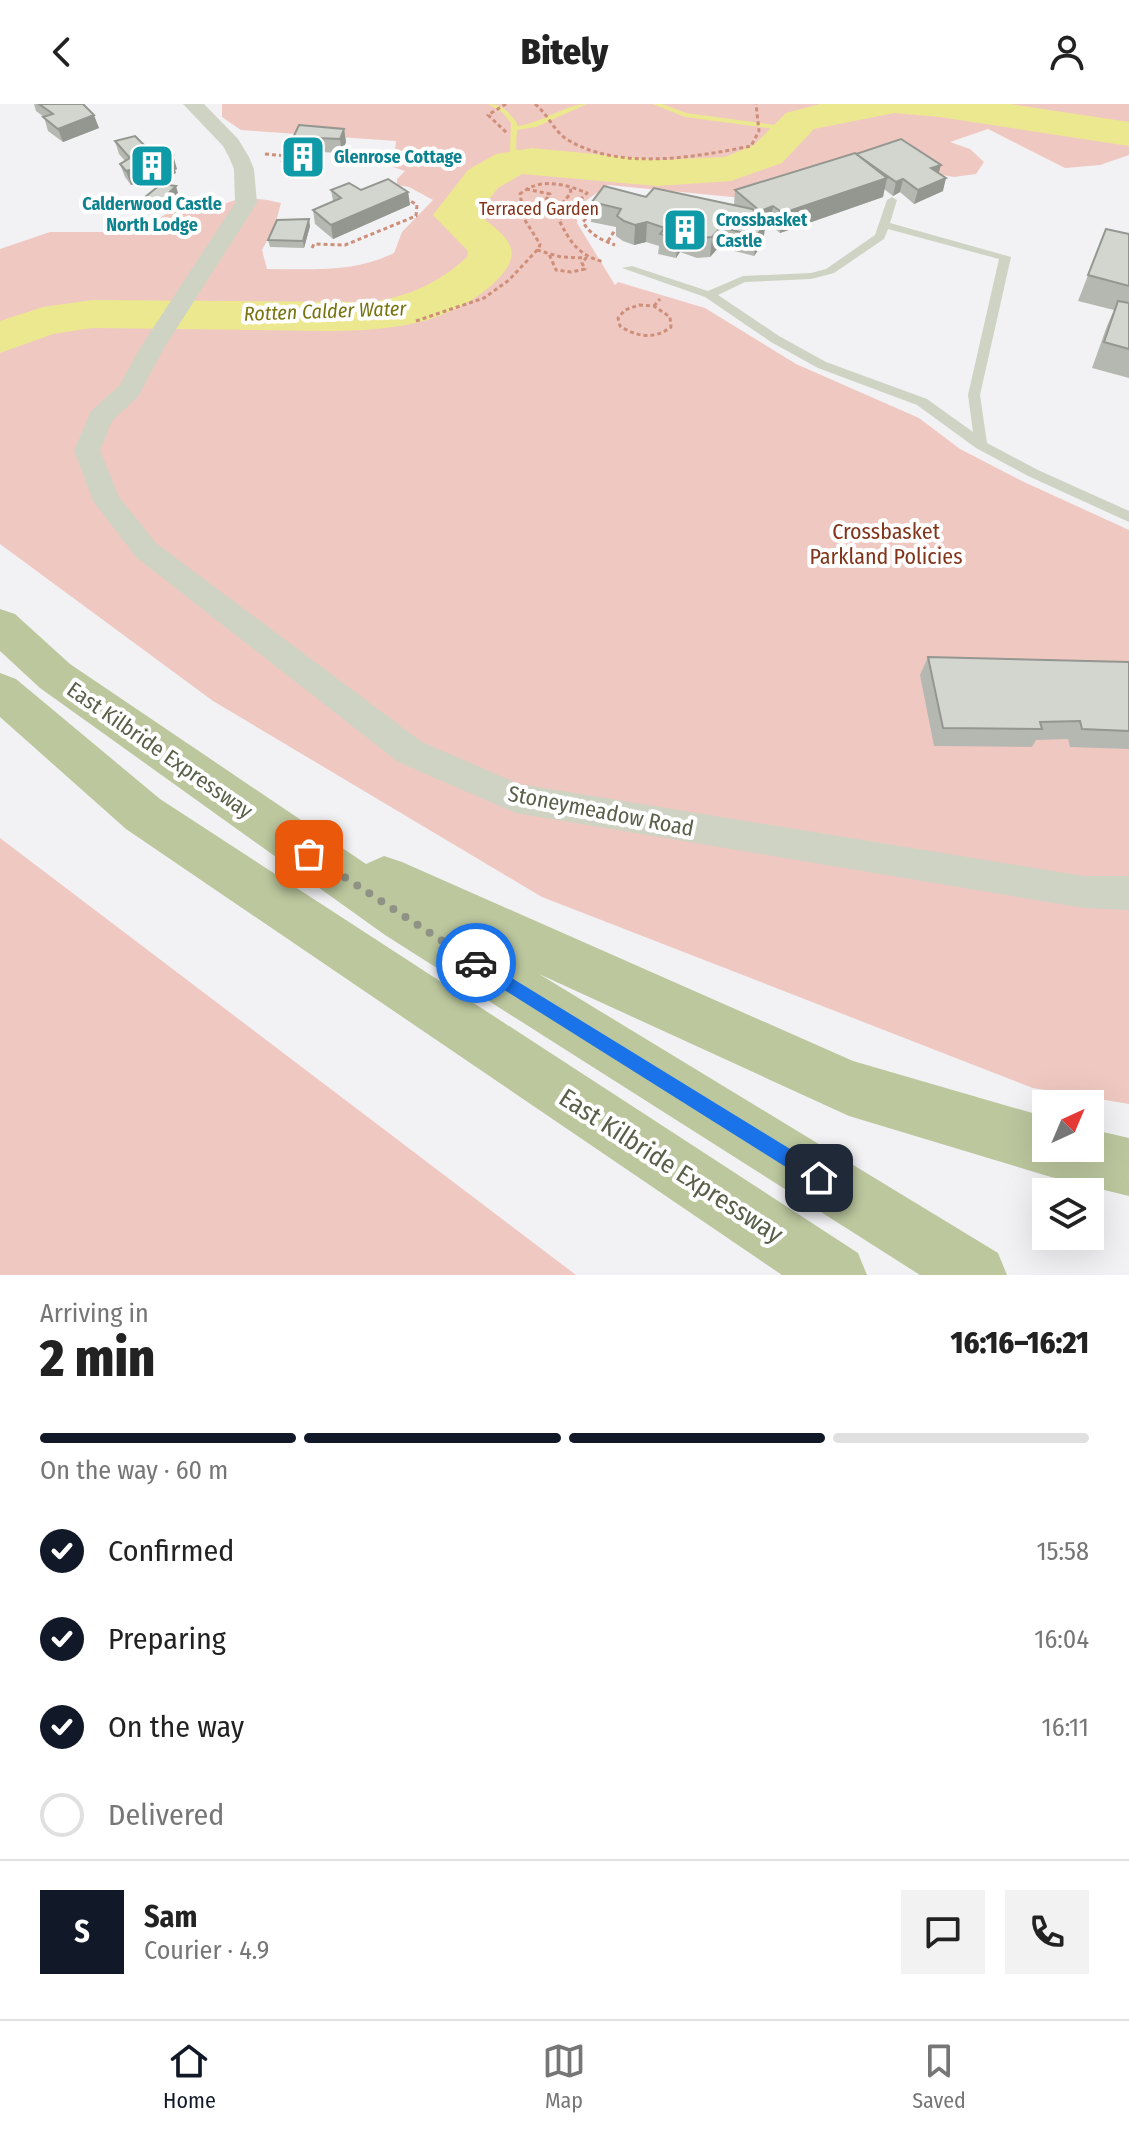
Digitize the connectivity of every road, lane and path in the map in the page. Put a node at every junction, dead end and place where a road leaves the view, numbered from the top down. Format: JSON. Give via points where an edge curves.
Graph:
{"nodes":[{"id":1,"x":193,"y":104,"type":"edge"},
{"id":2,"x":506,"y":104,"type":"edge"},
{"id":3,"x":535,"y":104,"type":"edge"},
{"id":4,"x":756,"y":104,"type":"edge"},
{"id":5,"x":507,"y":133,"type":"dead end"},
{"id":6,"x":287,"y":156,"type":"edge"},
{"id":7,"x":250,"y":161,"type":"junction"},
{"id":8,"x":570,"y":187,"type":"junction"},
{"id":9,"x":525,"y":188,"type":"junction"},
{"id":10,"x":395,"y":191,"type":"edge"},
{"id":11,"x":892,"y":200,"type":"edge"},
{"id":12,"x":604,"y":201,"type":"edge"},
{"id":13,"x":529,"y":208,"type":"junction"},
{"id":14,"x":538,"y":210,"type":"junction"},
{"id":15,"x":885,"y":225,"type":"junction"},
{"id":16,"x":615,"y":230,"type":"edge"},
{"id":17,"x":608,"y":241,"type":"dead end"},
{"id":18,"x":615,"y":245,"type":"dead end"},
{"id":19,"x":312,"y":248,"type":"dead end"},
{"id":20,"x":536,"y":250,"type":"junction"},
{"id":21,"x":549,"y":254,"type":"junction"},
{"id":22,"x":586,"y":258,"type":"junction"},
{"id":23,"x":604,"y":262,"type":"dead end"},
{"id":24,"x":628,"y":268,"type":"dead end"},
{"id":25,"x":672,"y":282,"type":"junction"},
{"id":26,"x":709,"y":295,"type":"junction"},
{"id":27,"x":654,"y":306,"type":"junction"},
{"id":28,"x":416,"y":321,"type":"dead end"},
{"id":29,"x":981,"y":445,"type":"junction"},
{"id":30,"x":1129,"y":517,"type":"edge"},
{"id":31,"x":0,"y":625,"type":"edge"},
{"id":32,"x":0,"y":691,"type":"edge"},
{"id":33,"x":262,"y":822,"type":"junction"},
{"id":34,"x":1129,"y":893,"type":"edge"},
{"id":35,"x":1032,"y":1142,"type":"edge"},
{"id":36,"x":1104,"y":1161,"type":"edge"},
{"id":37,"x":1129,"y":1167,"type":"edge"},
{"id":38,"x":836,"y":1275,"type":"edge"},
{"id":39,"x":976,"y":1275,"type":"edge"}],
"edges":[{"from":1,"to":7,"type":"street"},
{"from":2,"to":5,"type":"path","via":[[489,115]]},
{"from":3,"to":4,"type":"path","via":[[551,117],[563,138],[582,148],[629,157],[751,146],[759,131]]},
{"from":6,"to":7,"type":"path"},
{"from":7,"to":34,"type":"street","name":"Stoneymeadow Road","via":[[246,203],[129,391],[100,417],[87,450],[107,501],[146,550],[410,752],[516,798],[1084,892]]},
{"from":8,"to":9,"type":"path","via":[[539,183]]},
{"from":8,"to":14,"type":"path","via":[[557,209]]},
{"from":8,"to":22,"type":"path","via":[[587,193],[559,220],[575,252]]},
{"from":9,"to":13,"type":"path","via":[[521,200]]},
{"from":9,"to":14,"type":"path","via":[[550,194]]},
{"from":10,"to":19,"type":"path","via":[[417,205],[416,216],[345,245]]},
{"from":11,"to":15,"type":"lane"},
{"from":12,"to":18,"type":"path","via":[[586,216],[584,227]]},
{"from":13,"to":14,"type":"path"},
{"from":13,"to":20,"type":"path","via":[[523,217],[540,244]]},
{"from":15,"to":26,"type":"lane","via":[[871,245],[830,271],[743,279]]},
{"from":15,"to":29,"type":"lane","via":[[1005,257],[974,395]]},
{"from":16,"to":17,"type":"path"},
{"from":20,"to":21,"type":"path"},
{"from":20,"to":28,"type":"path","via":[[490,294],[467,307]]},
{"from":21,"to":22,"type":"path"},
{"from":21,"to":22,"type":"path","via":[[556,270],[571,272],[585,269]]},
{"from":22,"to":23,"type":"path"},
{"from":24,"to":25,"type":"lane"},
{"from":25,"to":26,"type":"lane"},
{"from":25,"to":27,"type":"path"},
{"from":26,"to":29,"type":"lane","via":[[822,365],[922,402]]},
{"from":27,"to":27,"type":"path","via":[[625,310],[618,318],[620,326],[639,336],[667,331],[670,317]]},
{"from":29,"to":30,"type":"lane"},
{"from":31,"to":33,"type":"highway","name":"East Kilbride Expressway","via":[[55,676]]},
{"from":32,"to":38,"type":"highway","name":"East Kilbride Expressway","via":[[143,814]]},
{"from":33,"to":35,"type":"highway","via":[[849,1088]]},
{"from":33,"to":39,"type":"highway","name":"East Kilbride Expressway","via":[[403,918]]},
{"from":36,"to":37,"type":"highway"}]}
